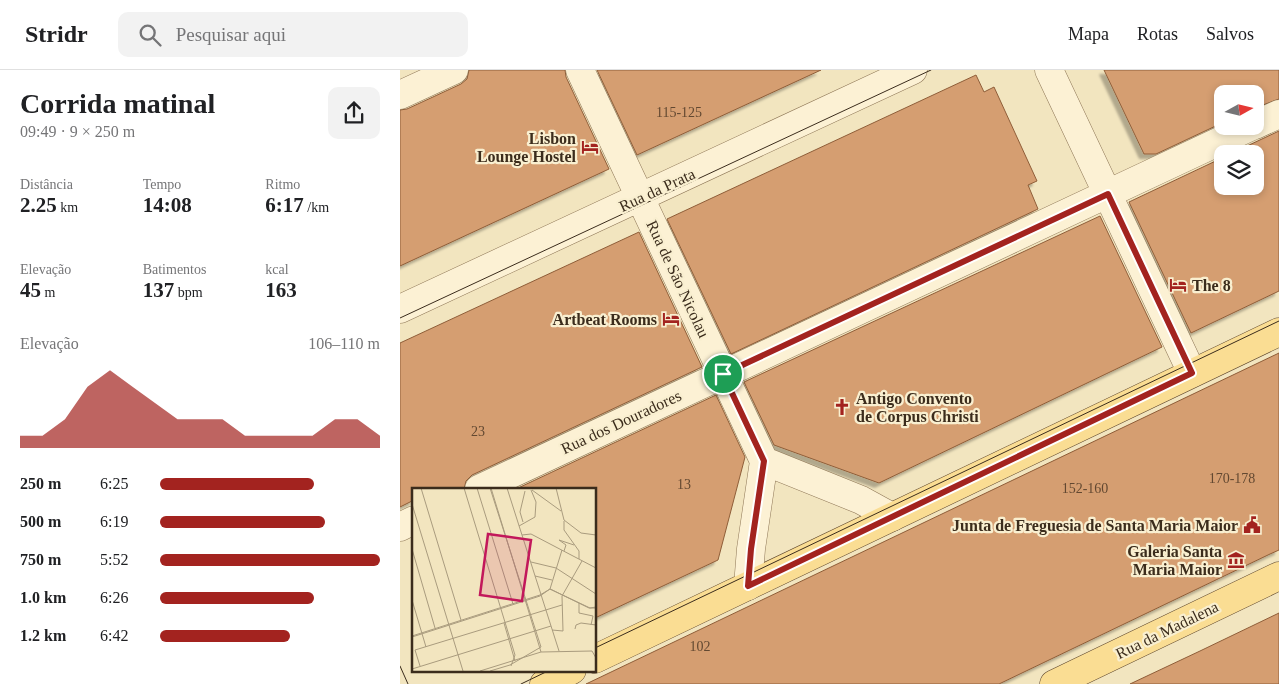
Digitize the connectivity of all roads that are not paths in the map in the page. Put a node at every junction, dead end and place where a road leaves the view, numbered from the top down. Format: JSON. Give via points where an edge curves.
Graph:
{"nodes":[{"id":1,"x":454,"y":70,"type":"edge"},
{"id":2,"x":580,"y":70,"type":"edge"},
{"id":3,"x":913,"y":70,"type":"edge"},
{"id":4,"x":1050,"y":70,"type":"edge"},
{"id":5,"x":400,"y":95,"type":"edge"},
{"id":6,"x":1279,"y":114,"type":"edge"},
{"id":7,"x":1264,"y":121,"type":"edge"},
{"id":8,"x":1235,"y":135,"type":"edge"},
{"id":9,"x":1108,"y":194,"type":"junction"},
{"id":10,"x":640,"y":197,"type":"junction"},
{"id":11,"x":400,"y":309,"type":"edge"},
{"id":12,"x":1279,"y":332,"type":"edge"},
{"id":13,"x":1192,"y":373,"type":"junction"},
{"id":14,"x":723,"y":374,"type":"junction"},
{"id":15,"x":764,"y":461,"type":"junction"},
{"id":16,"x":481,"y":488,"type":"edge"},
{"id":17,"x":892,"y":517,"type":"junction"},
{"id":18,"x":412,"y":521,"type":"edge"},
{"id":19,"x":400,"y":526,"type":"edge"},
{"id":20,"x":1279,"y":576,"type":"edge"},
{"id":21,"x":748,"y":586,"type":"junction"},
{"id":22,"x":596,"y":659,"type":"edge"},
{"id":23,"x":568,"y":672,"type":"edge"},
{"id":24,"x":544,"y":684,"type":"edge"},
{"id":25,"x":1054,"y":684,"type":"edge"}],
"edges":[{"from":1,"to":5,"type":"street"},
{"from":2,"to":10,"type":"street","name":"Rua de São Nicolau"},
{"from":3,"to":10,"type":"street","name":"Rua da Prata"},
{"from":4,"to":9,"type":"street"},
{"from":6,"to":7,"type":"street","name":"Rua dos Douradores"},
{"from":8,"to":9,"type":"street","name":"Rua dos Douradores"},
{"from":9,"to":13,"type":"street"},
{"from":9,"to":14,"type":"street","name":"Rua dos Douradores"},
{"from":10,"to":11,"type":"street","name":"Rua da Prata"},
{"from":10,"to":14,"type":"street","name":"Rua de São Nicolau"},
{"from":12,"to":13,"type":"main road"},
{"from":13,"to":17,"type":"main road"},
{"from":14,"to":15,"type":"street","name":"Rua de São Nicolau"},
{"from":14,"to":16,"type":"street","name":"Rua dos Douradores"},
{"from":15,"to":17,"type":"street","via":[[861,500]]},
{"from":15,"to":21,"type":"street"},
{"from":17,"to":21,"type":"main road"},
{"from":18,"to":19,"type":"street"},
{"from":20,"to":25,"type":"main road","name":"Rua da Madalena"},
{"from":21,"to":22,"type":"main road"},
{"from":23,"to":24,"type":"main road"}]}
